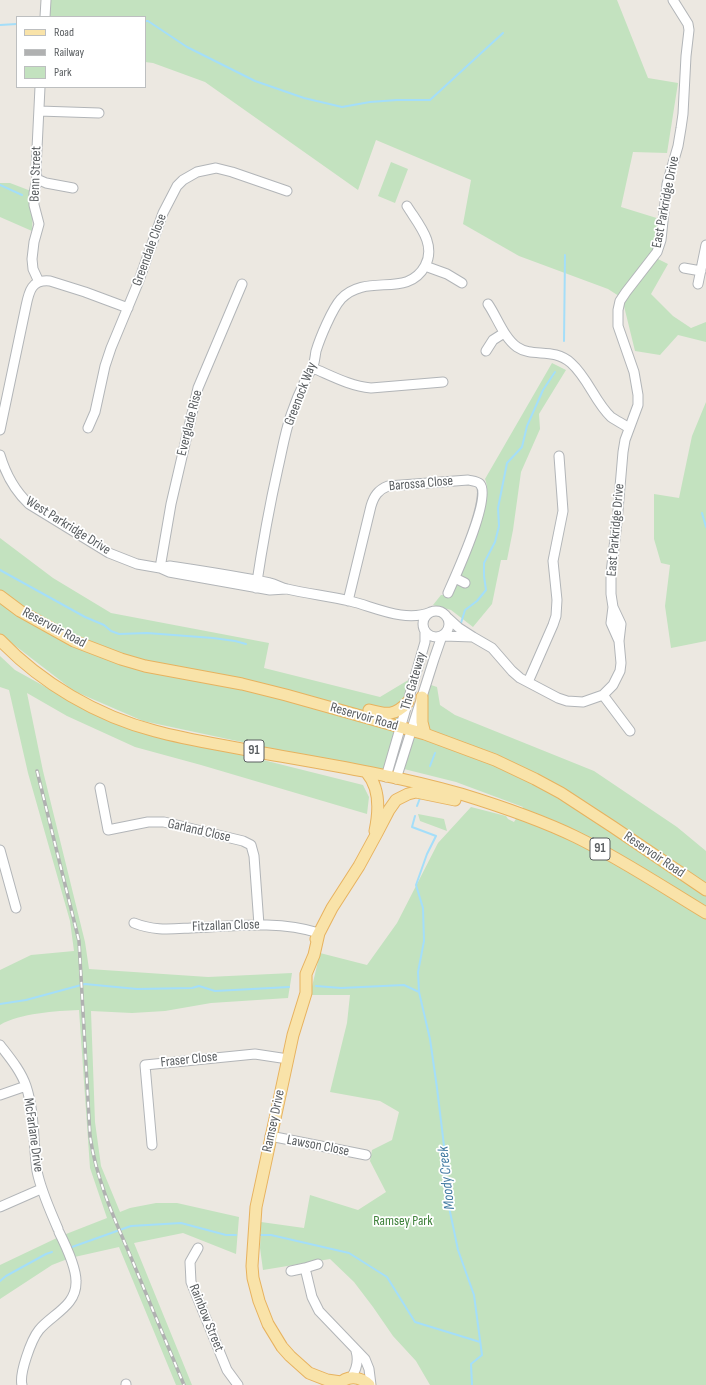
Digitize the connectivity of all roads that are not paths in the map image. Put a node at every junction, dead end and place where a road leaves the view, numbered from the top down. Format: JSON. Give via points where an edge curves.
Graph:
{"nodes":[{"id":1,"x":46,"y":0,"type":"edge"},
{"id":2,"x":673,"y":0,"type":"edge"},
{"id":3,"x":45,"y":16,"type":"edge"},
{"id":4,"x":40,"y":88,"type":"edge"},
{"id":5,"x":39,"y":111,"type":"junction"},
{"id":6,"x":99,"y":113,"type":"dead end"},
{"id":7,"x":37,"y":179,"type":"junction"},
{"id":8,"x":73,"y":188,"type":"dead end"},
{"id":9,"x":287,"y":191,"type":"dead end"},
{"id":10,"x":407,"y":206,"type":"dead end"},
{"id":11,"x":706,"y":245,"type":"edge"},
{"id":12,"x":425,"y":266,"type":"junction"},
{"id":13,"x":684,"y":268,"type":"dead end"},
{"id":14,"x":701,"y":271,"type":"junction"},
{"id":15,"x":39,"y":282,"type":"junction"},
{"id":16,"x":462,"y":283,"type":"dead end"},
{"id":17,"x":242,"y":284,"type":"dead end"},
{"id":18,"x":698,"y":284,"type":"dead end"},
{"id":19,"x":488,"y":304,"type":"dead end"},
{"id":20,"x":128,"y":308,"type":"junction"},
{"id":21,"x":504,"y":333,"type":"junction"},
{"id":22,"x":486,"y":350,"type":"dead end"},
{"id":23,"x":313,"y":368,"type":"junction"},
{"id":24,"x":443,"y":382,"type":"dead end"},
{"id":25,"x":2,"y":404,"type":"edge"},
{"id":26,"x":88,"y":428,"type":"dead end"},
{"id":27,"x":630,"y":428,"type":"junction"},
{"id":28,"x":0,"y":430,"type":"edge"},
{"id":29,"x":0,"y":455,"type":"edge"},
{"id":30,"x":559,"y":456,"type":"dead end"},
{"id":31,"x":160,"y":568,"type":"junction"},
{"id":32,"x":455,"y":578,"type":"junction"},
{"id":33,"x":465,"y":583,"type":"dead end"},
{"id":34,"x":257,"y":584,"type":"junction"},
{"id":35,"x":448,"y":593,"type":"dead end"},
{"id":36,"x":0,"y":596,"type":"edge"},
{"id":37,"x":348,"y":601,"type":"junction"},
{"id":38,"x":431,"y":612,"type":"junction"},
{"id":39,"x":397,"y":614,"type":"junction"},
{"id":40,"x":448,"y":618,"type":"junction"},
{"id":41,"x":424,"y":630,"type":"junction"},
{"id":42,"x":443,"y":636,"type":"junction"},
{"id":43,"x":473,"y":636,"type":"junction"},
{"id":44,"x":0,"y":640,"type":"edge"},
{"id":45,"x":4,"y":649,"type":"edge"},
{"id":46,"x":528,"y":682,"type":"junction"},
{"id":47,"x":58,"y":687,"type":"junction"},
{"id":48,"x":286,"y":695,"type":"junction"},
{"id":49,"x":603,"y":695,"type":"junction"},
{"id":50,"x":422,"y":697,"type":"junction"},
{"id":51,"x":408,"y":702,"type":"junction"},
{"id":52,"x":401,"y":727,"type":"junction"},
{"id":53,"x":412,"y":730,"type":"junction"},
{"id":54,"x":630,"y":731,"type":"dead end"},
{"id":55,"x":425,"y":734,"type":"junction"},
{"id":56,"x":367,"y":773,"type":"junction"},
{"id":57,"x":391,"y":778,"type":"junction"},
{"id":58,"x":100,"y":788,"type":"dead end"},
{"id":59,"x":486,"y":802,"type":"junction"},
{"id":60,"x":371,"y":843,"type":"junction"},
{"id":61,"x":0,"y":850,"type":"edge"},
{"id":62,"x":673,"y":867,"type":"junction"},
{"id":63,"x":706,"y":884,"type":"edge"},
{"id":64,"x":706,"y":890,"type":"edge"},
{"id":65,"x":16,"y":908,"type":"dead end"},
{"id":66,"x":706,"y":913,"type":"edge"},
{"id":67,"x":134,"y":923,"type":"dead end"},
{"id":68,"x":259,"y":925,"type":"junction"},
{"id":69,"x":319,"y":933,"type":"junction"},
{"id":70,"x":0,"y":1045,"type":"edge"},
{"id":71,"x":288,"y":1059,"type":"junction"},
{"id":72,"x":26,"y":1086,"type":"junction"},
{"id":73,"x":0,"y":1096,"type":"edge"},
{"id":74,"x":270,"y":1136,"type":"junction"},
{"id":75,"x":152,"y":1145,"type":"dead end"},
{"id":76,"x":366,"y":1155,"type":"dead end"},
{"id":77,"x":41,"y":1189,"type":"junction"},
{"id":78,"x":0,"y":1207,"type":"edge"},
{"id":79,"x":256,"y":1207,"type":"junction"},
{"id":80,"x":198,"y":1248,"type":"dead end"},
{"id":81,"x":318,"y":1264,"type":"dead end"},
{"id":82,"x":305,"y":1268,"type":"junction"},
{"id":83,"x":291,"y":1271,"type":"dead end"},
{"id":84,"x":355,"y":1350,"type":"junction"},
{"id":85,"x":343,"y":1382,"type":"edge"},
{"id":86,"x":22,"y":1385,"type":"edge"},
{"id":87,"x":238,"y":1385,"type":"edge"},
{"id":88,"x":315,"y":1385,"type":"edge"},
{"id":89,"x":370,"y":1385,"type":"edge"}],
"edges":[{"from":1,"to":3,"type":"street"},
{"from":2,"to":27,"type":"street","name":"East Parkridge Drive","via":[[689,30],[682,128],[667,184],[661,240],[657,252],[626,292],[618,310],[618,326],[637,385],[638,405]]},
{"from":4,"to":5,"type":"street","name":"Benn Street"},
{"from":5,"to":6,"type":"street"},
{"from":5,"to":7,"type":"street","name":"Benn Street"},
{"from":7,"to":8,"type":"street"},
{"from":7,"to":15,"type":"street","name":"Benn Street","via":[[34,205],[39,224],[32,259]]},
{"from":9,"to":20,"type":"street","name":"Greendale Close","via":[[224,169],[207,169],[183,180],[165,208]]},
{"from":10,"to":12,"type":"street","via":[[426,235],[429,251]]},
{"from":11,"to":14,"type":"street"},
{"from":12,"to":16,"type":"street"},
{"from":12,"to":23,"type":"street","name":"Greenock Way","via":[[415,278],[407,282],[363,286],[342,298],[334,309],[316,350]]},
{"from":13,"to":14,"type":"street"},
{"from":14,"to":18,"type":"street"},
{"from":15,"to":20,"type":"street","via":[[56,282]]},
{"from":15,"to":25,"type":"street","via":[[28,295]]},
{"from":17,"to":31,"type":"street","name":"Everglade Rise","via":[[196,395],[171,504]]},
{"from":19,"to":21,"type":"street"},
{"from":20,"to":26,"type":"street","name":"Greendale Close","via":[[108,356],[95,412]]},
{"from":21,"to":22,"type":"street","via":[[493,340]]},
{"from":21,"to":27,"type":"street","via":[[518,348],[560,355],[572,363],[611,416]]},
{"from":23,"to":24,"type":"street","via":[[347,383],[371,388]]},
{"from":23,"to":34,"type":"street","name":"Greenock Way","via":[[297,399],[286,431],[266,523]]},
{"from":25,"to":28,"type":"street"},
{"from":27,"to":49,"type":"street","name":"East Parkridge Drive","via":[[623,452],[611,573],[611,623],[619,641],[621,663],[613,685]]},
{"from":29,"to":31,"type":"street","name":"West Parkridge Drive","via":[[6,475],[29,504],[109,553],[137,564]]},
{"from":30,"to":46,"type":"street","via":[[563,511],[553,561],[556,616]]},
{"from":31,"to":34,"type":"street","name":"West Parkridge Drive","via":[[170,566]]},
{"from":32,"to":33,"type":"street"},
{"from":32,"to":35,"type":"street","name":"Barossa Close"},
{"from":32,"to":37,"type":"street","name":"Barossa Close","via":[[474,532],[482,496],[479,483],[468,480],[388,486],[382,488],[373,498]]},
{"from":34,"to":37,"type":"street","name":"West Parkridge Drive","via":[[272,584]]},
{"from":36,"to":48,"type":"main road","name":"Reservoir Road","number":"91","via":[[20,611],[74,641],[121,659]]},
{"from":37,"to":39,"type":"street","name":"West Parkridge Drive"},
{"from":38,"to":39,"type":"street","name":"West Parkridge Drive","via":[[417,616]]},
{"from":38,"to":40,"type":"street","via":[[443,613]]},
{"from":38,"to":41,"type":"street","via":[[425,618]]},
{"from":39,"to":41,"type":"street","name":"West Parkridge Drive"},
{"from":40,"to":42,"type":"street","via":[[449,630]]},
{"from":40,"to":43,"type":"street"},
{"from":41,"to":42,"type":"street","via":[[435,638]]},
{"from":41,"to":51,"type":"street","name":"The Gateway","via":[[425,642]]},
{"from":42,"to":43,"type":"street"},
{"from":42,"to":50,"type":"street","name":"The Gateway"},
{"from":43,"to":46,"type":"street","via":[[492,648],[512,671]]},
{"from":44,"to":45,"type":"main road"},
{"from":45,"to":47,"type":"main road","name":"Reservoir Road","number":"91"},
{"from":45,"to":47,"type":"main road","via":[[25,670]]},
{"from":46,"to":49,"type":"street","via":[[567,701],[583,702]]},
{"from":47,"to":56,"type":"main road","name":"Reservoir Road","number":"91","via":[[98,709],[155,731]]},
{"from":48,"to":51,"type":"main road","via":[[313,695],[386,714],[394,713]]},
{"from":48,"to":52,"type":"main road","name":"Reservoir Road","number":"91"},
{"from":49,"to":54,"type":"street"},
{"from":50,"to":53,"type":"street","name":"The Gateway"},
{"from":50,"to":55,"type":"main road","via":[[422,722]]},
{"from":51,"to":52,"type":"street","name":"The Gateway"},
{"from":52,"to":53,"type":"main road","name":"Reservoir Road","number":"91"},
{"from":52,"to":57,"type":"street","name":"The Gateway"},
{"from":53,"to":55,"type":"main road","name":"Reservoir Road","number":"91"},
{"from":53,"to":57,"type":"street","name":"The Gateway"},
{"from":55,"to":62,"type":"main road","name":"Reservoir Road","number":"91","via":[[490,758],[535,779]]},
{"from":56,"to":57,"type":"main road","name":"Reservoir Road","number":"91"},
{"from":56,"to":60,"type":"main road","name":"Ramsey Drive","via":[[377,793],[376,826]]},
{"from":57,"to":59,"type":"main road","name":"Reservoir Road","number":"91"},
{"from":58,"to":68,"type":"street","name":"Garland Close","via":[[108,830],[148,822],[164,822],[251,845]]},
{"from":59,"to":60,"type":"main road","name":"Ramsey Drive","via":[[460,801],[416,792],[408,794],[392,804]]},
{"from":59,"to":66,"type":"main road","name":"Reservoir Road","number":"91","via":[[578,838]]},
{"from":60,"to":69,"type":"main road","name":"Ramsey Drive"},
{"from":61,"to":65,"type":"street"},
{"from":62,"to":63,"type":"main road"},
{"from":62,"to":64,"type":"main road","name":"Reservoir Road","number":"91"},
{"from":67,"to":68,"type":"street","name":"Fitzallan Close","via":[[156,929]]},
{"from":68,"to":69,"type":"street","name":"Fitzallan Close","via":[[294,927]]},
{"from":69,"to":71,"type":"main road","name":"Ramsey Drive","via":[[306,974],[306,993]]},
{"from":70,"to":72,"type":"street","name":"McFarlane Drive","via":[[21,1074]]},
{"from":71,"to":74,"type":"main road","name":"Ramsey Drive"},
{"from":71,"to":75,"type":"street","name":"Fraser Close","via":[[255,1054],[145,1065]]},
{"from":72,"to":73,"type":"street"},
{"from":72,"to":77,"type":"street","name":"McFarlane Drive"},
{"from":74,"to":76,"type":"street","name":"Lawson Close"},
{"from":74,"to":79,"type":"main road","name":"Ramsey Drive"},
{"from":77,"to":78,"type":"street"},
{"from":77,"to":86,"type":"street","name":"McFarlane Drive","via":[[76,1273],[76,1281],[69,1302],[38,1331],[23,1367]]},
{"from":79,"to":85,"type":"main road","name":"Ramsey Drive","via":[[253,1278],[268,1324],[282,1347],[299,1364],[318,1377]]},
{"from":79,"to":88,"type":"main road","name":"Ramsey Drive","via":[[245,1249],[246,1274],[252,1302],[266,1334],[280,1354]]},
{"from":80,"to":87,"type":"street","name":"Rainbow Street","via":[[190,1262],[191,1282],[227,1370]]},
{"from":81,"to":82,"type":"street"},
{"from":82,"to":83,"type":"street"},
{"from":82,"to":84,"type":"street","via":[[312,1297],[319,1311]]},
{"from":84,"to":85,"type":"street","via":[[358,1362],[356,1369]]},
{"from":84,"to":89,"type":"street","via":[[367,1363]]},
{"from":85,"to":89,"type":"main road","name":"Ramsey Drive","via":[[363,1380]]}]}
